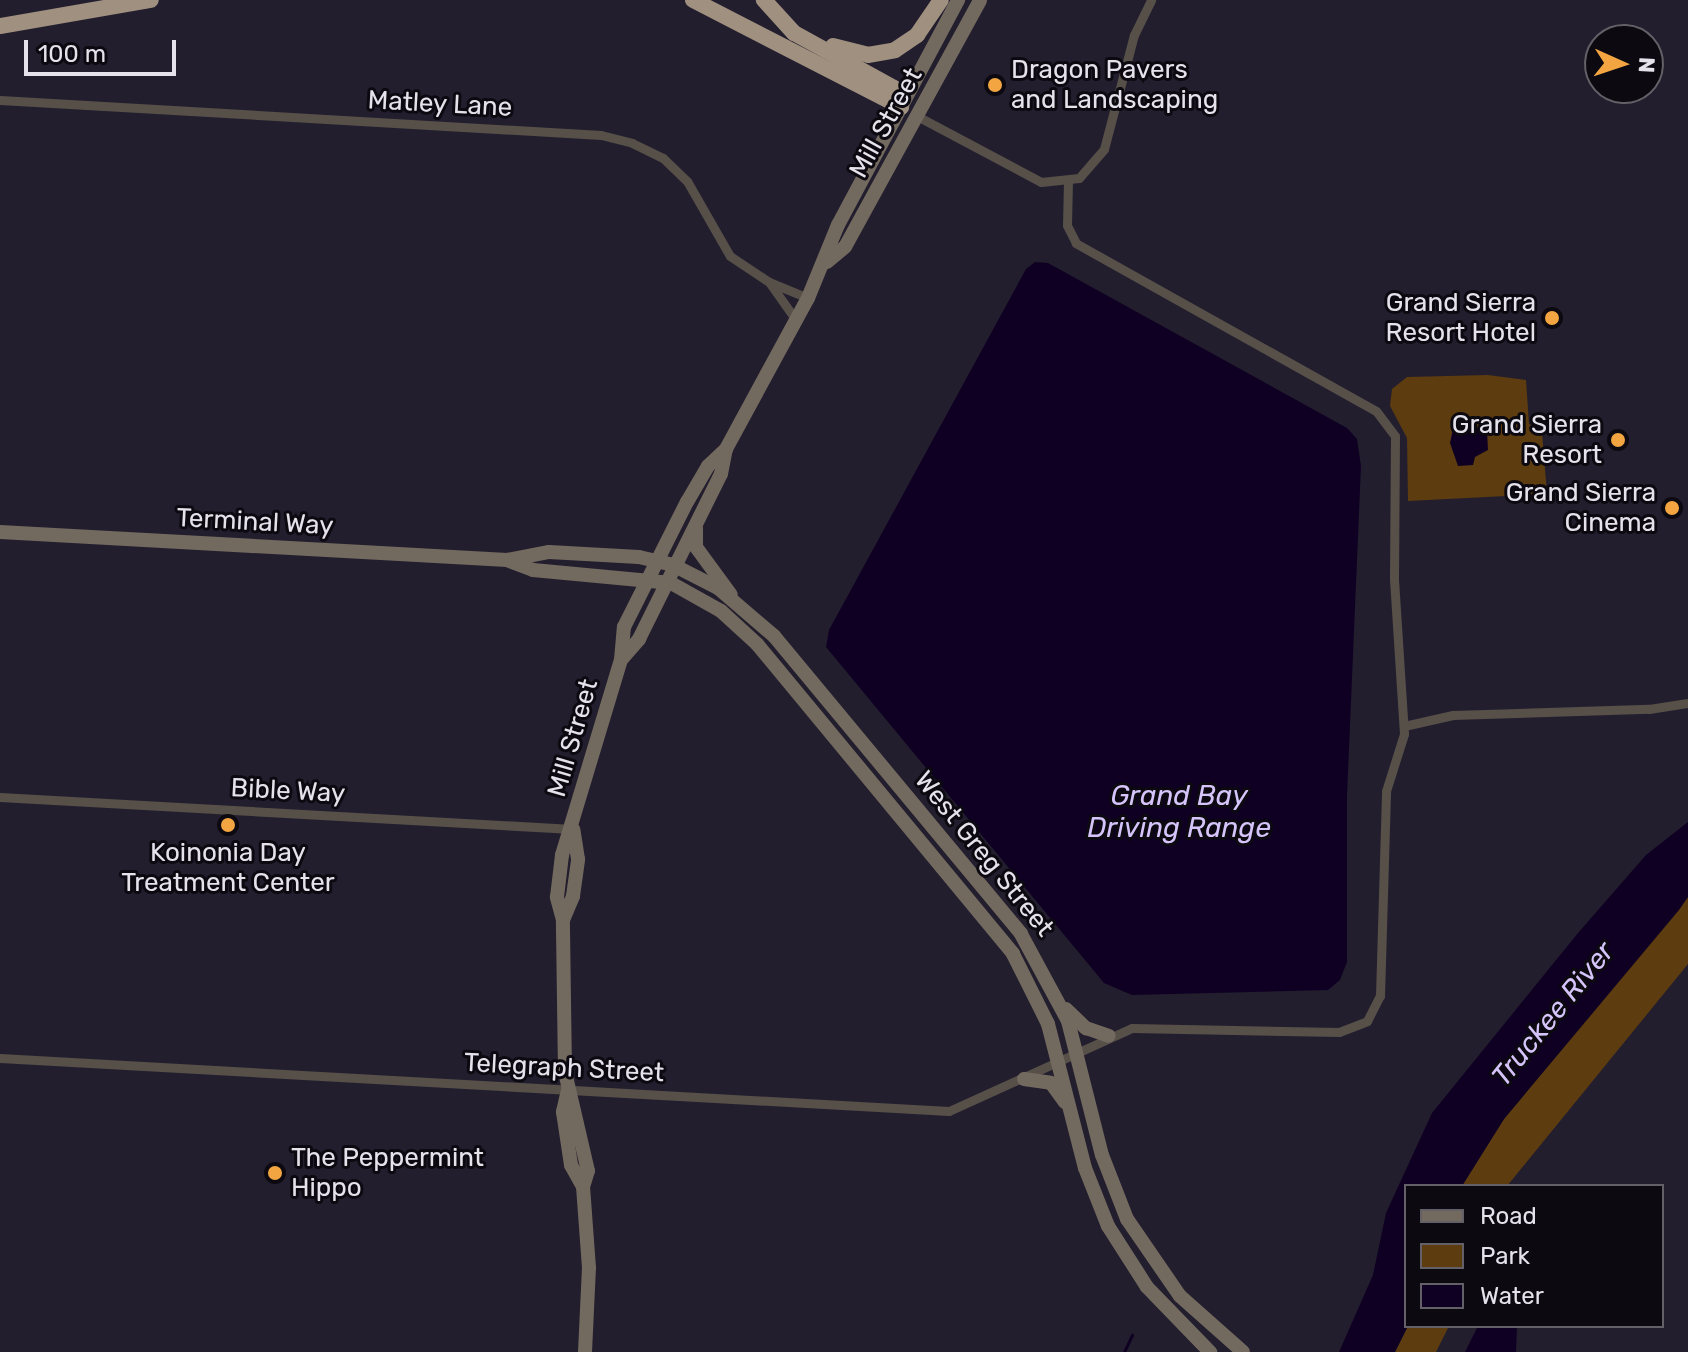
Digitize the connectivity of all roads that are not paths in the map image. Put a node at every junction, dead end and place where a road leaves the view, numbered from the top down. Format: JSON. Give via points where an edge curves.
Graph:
{"nodes":[{"id":1,"x":151,"y":0,"type":"edge"},
{"id":2,"x":693,"y":0,"type":"edge"},
{"id":3,"x":764,"y":0,"type":"edge"},
{"id":4,"x":941,"y":0,"type":"edge"},
{"id":5,"x":958,"y":0,"type":"edge"},
{"id":6,"x":980,"y":0,"type":"edge"},
{"id":7,"x":1151,"y":0,"type":"edge"},
{"id":8,"x":0,"y":26,"type":"edge"},
{"id":9,"x":794,"y":33,"type":"junction"},
{"id":10,"x":0,"y":100,"type":"edge"},
{"id":11,"x":901,"y":107,"type":"junction"},
{"id":12,"x":917,"y":116,"type":"junction"},
{"id":13,"x":1068,"y":182,"type":"junction"},
{"id":14,"x":827,"y":262,"type":"junction"},
{"id":15,"x":769,"y":282,"type":"junction"},
{"id":16,"x":808,"y":298,"type":"junction"},
{"id":17,"x":796,"y":320,"type":"junction"},
{"id":18,"x":726,"y":449,"type":"junction"},
{"id":19,"x":697,"y":518,"type":"junction"},
{"id":20,"x":0,"y":532,"type":"edge"},
{"id":21,"x":507,"y":560,"type":"junction"},
{"id":22,"x":657,"y":560,"type":"junction"},
{"id":23,"x":673,"y":565,"type":"junction"},
{"id":24,"x":647,"y":578,"type":"junction"},
{"id":25,"x":665,"y":582,"type":"junction"},
{"id":26,"x":734,"y":598,"type":"junction"},
{"id":27,"x":621,"y":660,"type":"junction"},
{"id":28,"x":1688,"y":703,"type":"edge"},
{"id":29,"x":1404,"y":726,"type":"junction"},
{"id":30,"x":878,"y":790,"type":"junction"},
{"id":31,"x":0,"y":797,"type":"edge"},
{"id":32,"x":573,"y":829,"type":"junction"},
{"id":33,"x":940,"y":835,"type":"junction"},
{"id":34,"x":1062,"y":1006,"type":"junction"},
{"id":35,"x":1109,"y":1036,"type":"junction"},
{"id":36,"x":1078,"y":1051,"type":"junction"},
{"id":37,"x":0,"y":1058,"type":"edge"},
{"id":38,"x":1060,"y":1060,"type":"junction"},
{"id":39,"x":1024,"y":1079,"type":"junction"},
{"id":40,"x":568,"y":1090,"type":"junction"},
{"id":41,"x":1071,"y":1111,"type":"junction"},
{"id":42,"x":585,"y":1352,"type":"edge"},
{"id":43,"x":1210,"y":1352,"type":"edge"},
{"id":44,"x":1243,"y":1352,"type":"edge"}],
"edges":[{"from":1,"to":8,"type":"highway"},
{"from":2,"to":11,"type":"highway"},
{"from":3,"to":9,"type":"highway"},
{"from":4,"to":9,"type":"highway","via":[[910,41],[878,55]]},
{"from":5,"to":11,"type":"main road","name":"Mill Street"},
{"from":6,"to":12,"type":"main road","name":"Mill Street"},
{"from":7,"to":13,"type":"street","via":[[1131,44],[1101,156],[1086,174]]},
{"from":9,"to":11,"type":"highway","via":[[894,88]]},
{"from":10,"to":15,"type":"street","name":"Matley Lane","via":[[622,140],[676,168],[730,256]]},
{"from":11,"to":12,"type":"main road"},
{"from":11,"to":14,"type":"main road","name":"Mill Street","via":[[838,225]]},
{"from":12,"to":13,"type":"street","via":[[1034,180]]},
{"from":12,"to":14,"type":"main road","name":"Mill Street","via":[[845,247]]},
{"from":13,"to":29,"type":"street","name":"Telegraph Street","via":[[1068,229],[1084,249],[1367,406],[1389,424],[1398,451],[1394,578]]},
{"from":14,"to":16,"type":"main road","name":"Mill Street"},
{"from":15,"to":16,"type":"street","name":"Matley Lane"},
{"from":15,"to":17,"type":"street"},
{"from":16,"to":17,"type":"main road","name":"Mill Street"},
{"from":17,"to":18,"type":"main road","name":"Mill Street"},
{"from":18,"to":19,"type":"main road","name":"Mill Street","via":[[721,474]]},
{"from":18,"to":22,"type":"main road","name":"Mill Street","via":[[708,466]]},
{"from":19,"to":23,"type":"main road","name":"Mill Street"},
{"from":19,"to":26,"type":"main road","via":[[696,547]]},
{"from":20,"to":21,"type":"main road","name":"Terminal Way"},
{"from":21,"to":22,"type":"main road","name":"Terminal Way","via":[[549,552]]},
{"from":21,"to":24,"type":"main road","name":"Terminal Way","via":[[533,570]]},
{"from":22,"to":23,"type":"main road","name":"Terminal Way"},
{"from":22,"to":24,"type":"main road","name":"Mill Street"},
{"from":23,"to":25,"type":"main road","name":"Mill Street"},
{"from":23,"to":26,"type":"main road","name":"West Greg Street"},
{"from":24,"to":25,"type":"main road","name":"Terminal Way"},
{"from":24,"to":27,"type":"main road","name":"Mill Street","via":[[624,627]]},
{"from":25,"to":27,"type":"main road","name":"Mill Street","via":[[639,639]]},
{"from":25,"to":30,"type":"main road","name":"West Greg Street","via":[[708,602],[745,631]]},
{"from":26,"to":33,"type":"main road","name":"West Greg Street","via":[[774,636]]},
{"from":27,"to":32,"type":"main road","name":"Mill Street"},
{"from":28,"to":29,"type":"street","via":[[1649,709],[1483,713]]},
{"from":29,"to":35,"type":"street","name":"Telegraph Street","via":[[1386,791],[1380,996],[1367,1021],[1339,1032],[1141,1027]]},
{"from":30,"to":33,"type":"main road","via":[[888,790]]},
{"from":30,"to":38,"type":"main road","name":"West Greg Street","via":[[1013,954]]},
{"from":31,"to":32,"type":"street","name":"Bible Way"},
{"from":32,"to":40,"type":"main road","name":"Mill Street","via":[[578,859],[563,920],[561,1019]]},
{"from":33,"to":34,"type":"main road","name":"West Greg Street","via":[[1021,934]]},
{"from":34,"to":35,"type":"main road","via":[[1086,1028]]},
{"from":34,"to":36,"type":"main road","name":"West Greg Street"},
{"from":35,"to":36,"type":"street","name":"Telegraph Street"},
{"from":36,"to":38,"type":"street","name":"Telegraph Street"},
{"from":36,"to":44,"type":"main road","name":"West Greg Street","via":[[1102,1155],[1127,1219],[1180,1296]]},
{"from":37,"to":40,"type":"street","name":"Telegraph Street"},
{"from":38,"to":39,"type":"street","name":"Telegraph Street"},
{"from":38,"to":41,"type":"main road","name":"West Greg Street"},
{"from":39,"to":40,"type":"street","name":"Telegraph Street","via":[[949,1111]]},
{"from":39,"to":41,"type":"main road","via":[[1051,1083]]},
{"from":40,"to":42,"type":"main road","name":"Mill Street","via":[[563,1112],[572,1173],[583,1187],[589,1267]]},
{"from":41,"to":43,"type":"main road","name":"West Greg Street","via":[[1091,1187],[1121,1249],[1161,1305]]}]}
